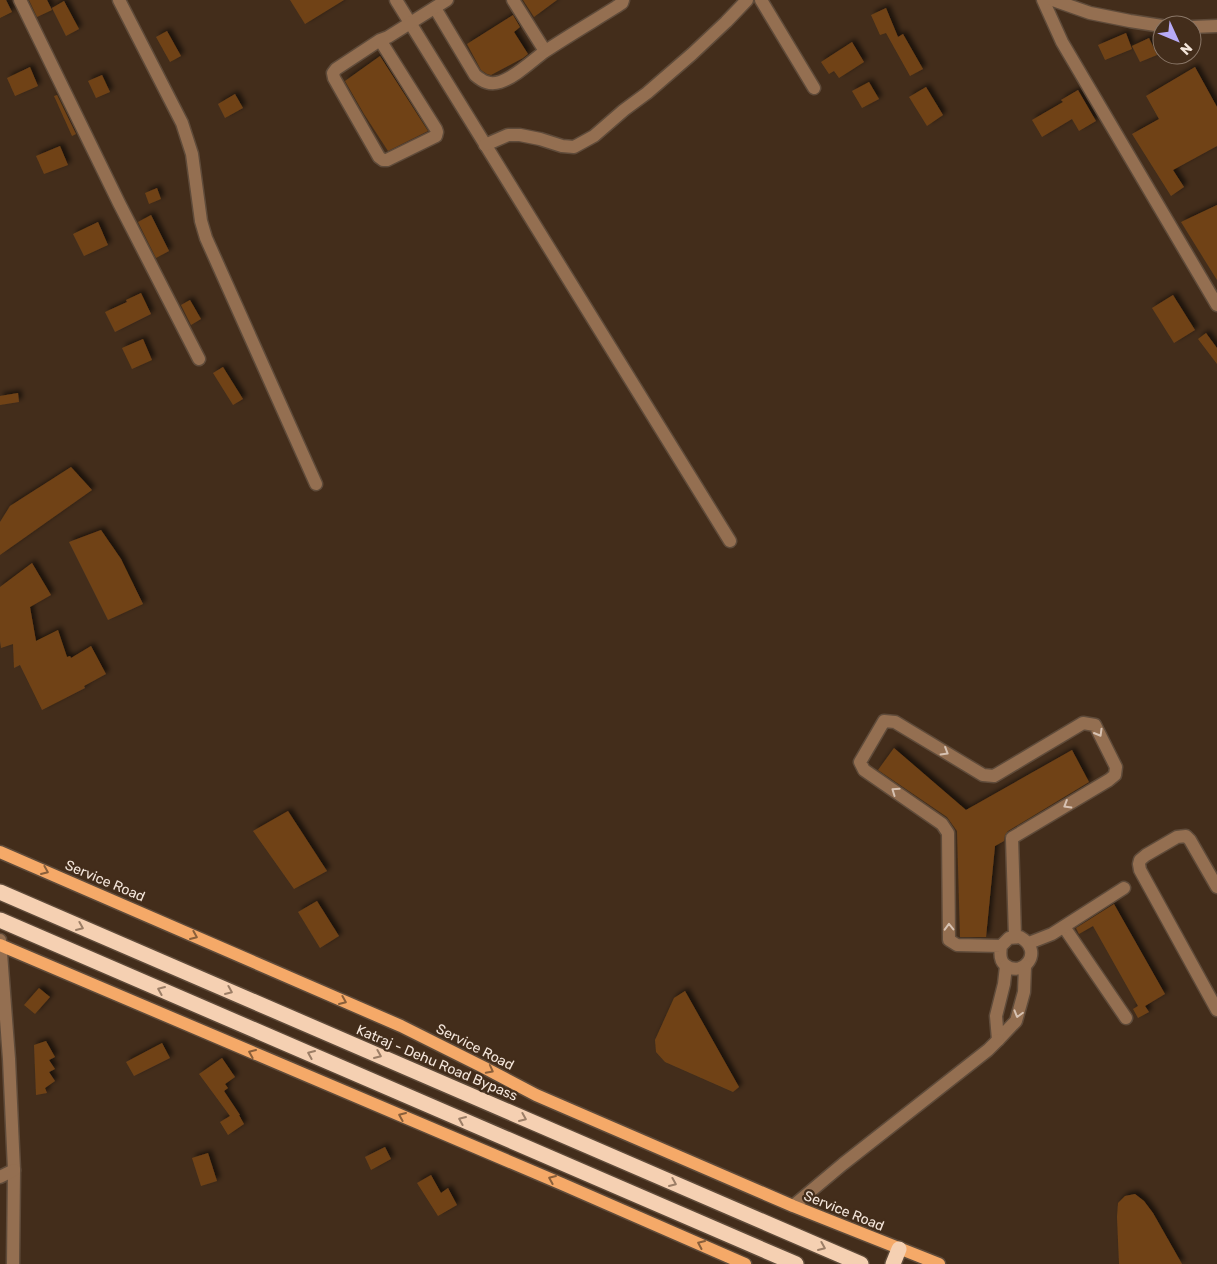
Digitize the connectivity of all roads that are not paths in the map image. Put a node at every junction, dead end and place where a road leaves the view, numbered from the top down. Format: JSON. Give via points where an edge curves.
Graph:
{"nodes":[{"id":1,"x":20,"y":0,"type":"edge"},
{"id":2,"x":119,"y":0,"type":"edge"},
{"id":3,"x":396,"y":0,"type":"edge"},
{"id":4,"x":447,"y":0,"type":"edge"},
{"id":5,"x":513,"y":0,"type":"edge"},
{"id":6,"x":623,"y":0,"type":"edge"},
{"id":7,"x":747,"y":0,"type":"edge"},
{"id":8,"x":761,"y":0,"type":"edge"},
{"id":9,"x":1043,"y":0,"type":"edge"},
{"id":10,"x":1062,"y":1,"type":"edge"},
{"id":11,"x":435,"y":8,"type":"junction"},
{"id":12,"x":410,"y":23,"type":"junction"},
{"id":13,"x":1152,"y":24,"type":"edge"},
{"id":14,"x":1217,"y":26,"type":"edge"},
{"id":15,"x":1202,"y":27,"type":"edge"},
{"id":16,"x":380,"y":40,"type":"junction"},
{"id":17,"x":545,"y":52,"type":"junction"},
{"id":18,"x":814,"y":88,"type":"dead end"},
{"id":19,"x":485,"y":145,"type":"junction"},
{"id":20,"x":1217,"y":305,"type":"edge"},
{"id":21,"x":199,"y":359,"type":"dead end"},
{"id":22,"x":316,"y":484,"type":"dead end"},
{"id":23,"x":730,"y":541,"type":"dead end"},
{"id":24,"x":0,"y":852,"type":"edge"},
{"id":25,"x":1217,"y":887,"type":"edge"},
{"id":26,"x":1124,"y":888,"type":"dead end"},
{"id":27,"x":0,"y":892,"type":"edge"},
{"id":28,"x":0,"y":920,"type":"edge"},
{"id":29,"x":1064,"y":927,"type":"junction"},
{"id":30,"x":1015,"y":937,"type":"junction"},
{"id":31,"x":0,"y":940,"type":"edge"},
{"id":32,"x":1029,"y":943,"type":"junction"},
{"id":33,"x":0,"y":946,"type":"edge"},
{"id":34,"x":1002,"y":946,"type":"junction"},
{"id":35,"x":1006,"y":966,"type":"junction"},
{"id":36,"x":1025,"y":966,"type":"junction"},
{"id":37,"x":1217,"y":1010,"type":"edge"},
{"id":38,"x":1126,"y":1018,"type":"dead end"},
{"id":39,"x":998,"y":1040,"type":"junction"},
{"id":40,"x":5,"y":1095,"type":"edge"},
{"id":41,"x":14,"y":1170,"type":"junction"},
{"id":42,"x":0,"y":1177,"type":"edge"},
{"id":43,"x":793,"y":1206,"type":"junction"},
{"id":44,"x":899,"y":1249,"type":"junction"},
{"id":45,"x":13,"y":1264,"type":"edge"},
{"id":46,"x":745,"y":1264,"type":"edge"},
{"id":47,"x":796,"y":1264,"type":"edge"},
{"id":48,"x":861,"y":1264,"type":"edge"},
{"id":49,"x":893,"y":1264,"type":"edge"},
{"id":50,"x":939,"y":1264,"type":"edge"}],
"edges":[{"from":1,"to":21,"type":"street"},
{"from":2,"to":22,"type":"street","via":[[182,123],[192,154],[206,238]]},
{"from":3,"to":12,"type":"street"},
{"from":4,"to":11,"type":"street"},
{"from":5,"to":17,"type":"street"},
{"from":6,"to":17,"type":"street"},
{"from":7,"to":19,"type":"street","via":[[692,54],[594,136],[574,147],[520,135],[508,135]]},
{"from":8,"to":18,"type":"street"},
{"from":9,"to":20,"type":"street","via":[[1062,42]]},
{"from":10,"to":13,"type":"street","via":[[1090,12]]},
{"from":11,"to":12,"type":"street"},
{"from":11,"to":17,"type":"street","via":[[476,75],[489,83],[500,82]]},
{"from":12,"to":16,"type":"street"},
{"from":12,"to":19,"type":"street"},
{"from":14,"to":15,"type":"street"},
{"from":16,"to":16,"type":"street","via":[[333,73],[379,157],[387,160],[436,136],[437,132]]},
{"from":19,"to":23,"type":"street"},
{"from":24,"to":43,"type":"main road","name":"Service Road","one_way":true,"via":[[401,1026],[536,1095]]},
{"from":25,"to":37,"type":"street","via":[[1186,836],[1177,837],[1140,860],[1140,870]]},
{"from":26,"to":29,"type":"street"},
{"from":27,"to":48,"type":"highway","name":"Katraj - Dehu Road Bypass","one_way":true},
{"from":47,"to":28,"type":"highway","one_way":true},
{"from":29,"to":32,"type":"street"},
{"from":29,"to":38,"type":"street"},
{"from":30,"to":32,"type":"street"},
{"from":30,"to":34,"type":"street","via":[[1009,938]]},
{"from":34,"to":30,"type":"street","one_way":true,"via":[[957,945],[950,940],[948,833],[942,824],[864,770],[860,762],[884,721],[895,722],[983,776],[994,776],[1083,723],[1095,725],[1116,767],[1115,775],[1012,838]]},
{"from":31,"to":33,"type":"street"},
{"from":32,"to":36,"type":"street","via":[[1032,953]]},
{"from":33,"to":40,"type":"street"},
{"from":46,"to":33,"type":"main road","one_way":true},
{"from":34,"to":35,"type":"street","via":[[1000,957]]},
{"from":35,"to":36,"type":"street","via":[[1016,969]]},
{"from":35,"to":39,"type":"street","via":[[996,1016]]},
{"from":36,"to":39,"type":"street","one_way":true,"via":[[1024,992],[1016,1022]]},
{"from":39,"to":43,"type":"street"},
{"from":40,"to":41,"type":"street"},
{"from":41,"to":42,"type":"street"},
{"from":41,"to":45,"type":"street"},
{"from":43,"to":44,"type":"main road","name":"Service Road"},
{"from":44,"to":49,"type":"highway"},
{"from":44,"to":50,"type":"main road","name":"Service Road"}]}
